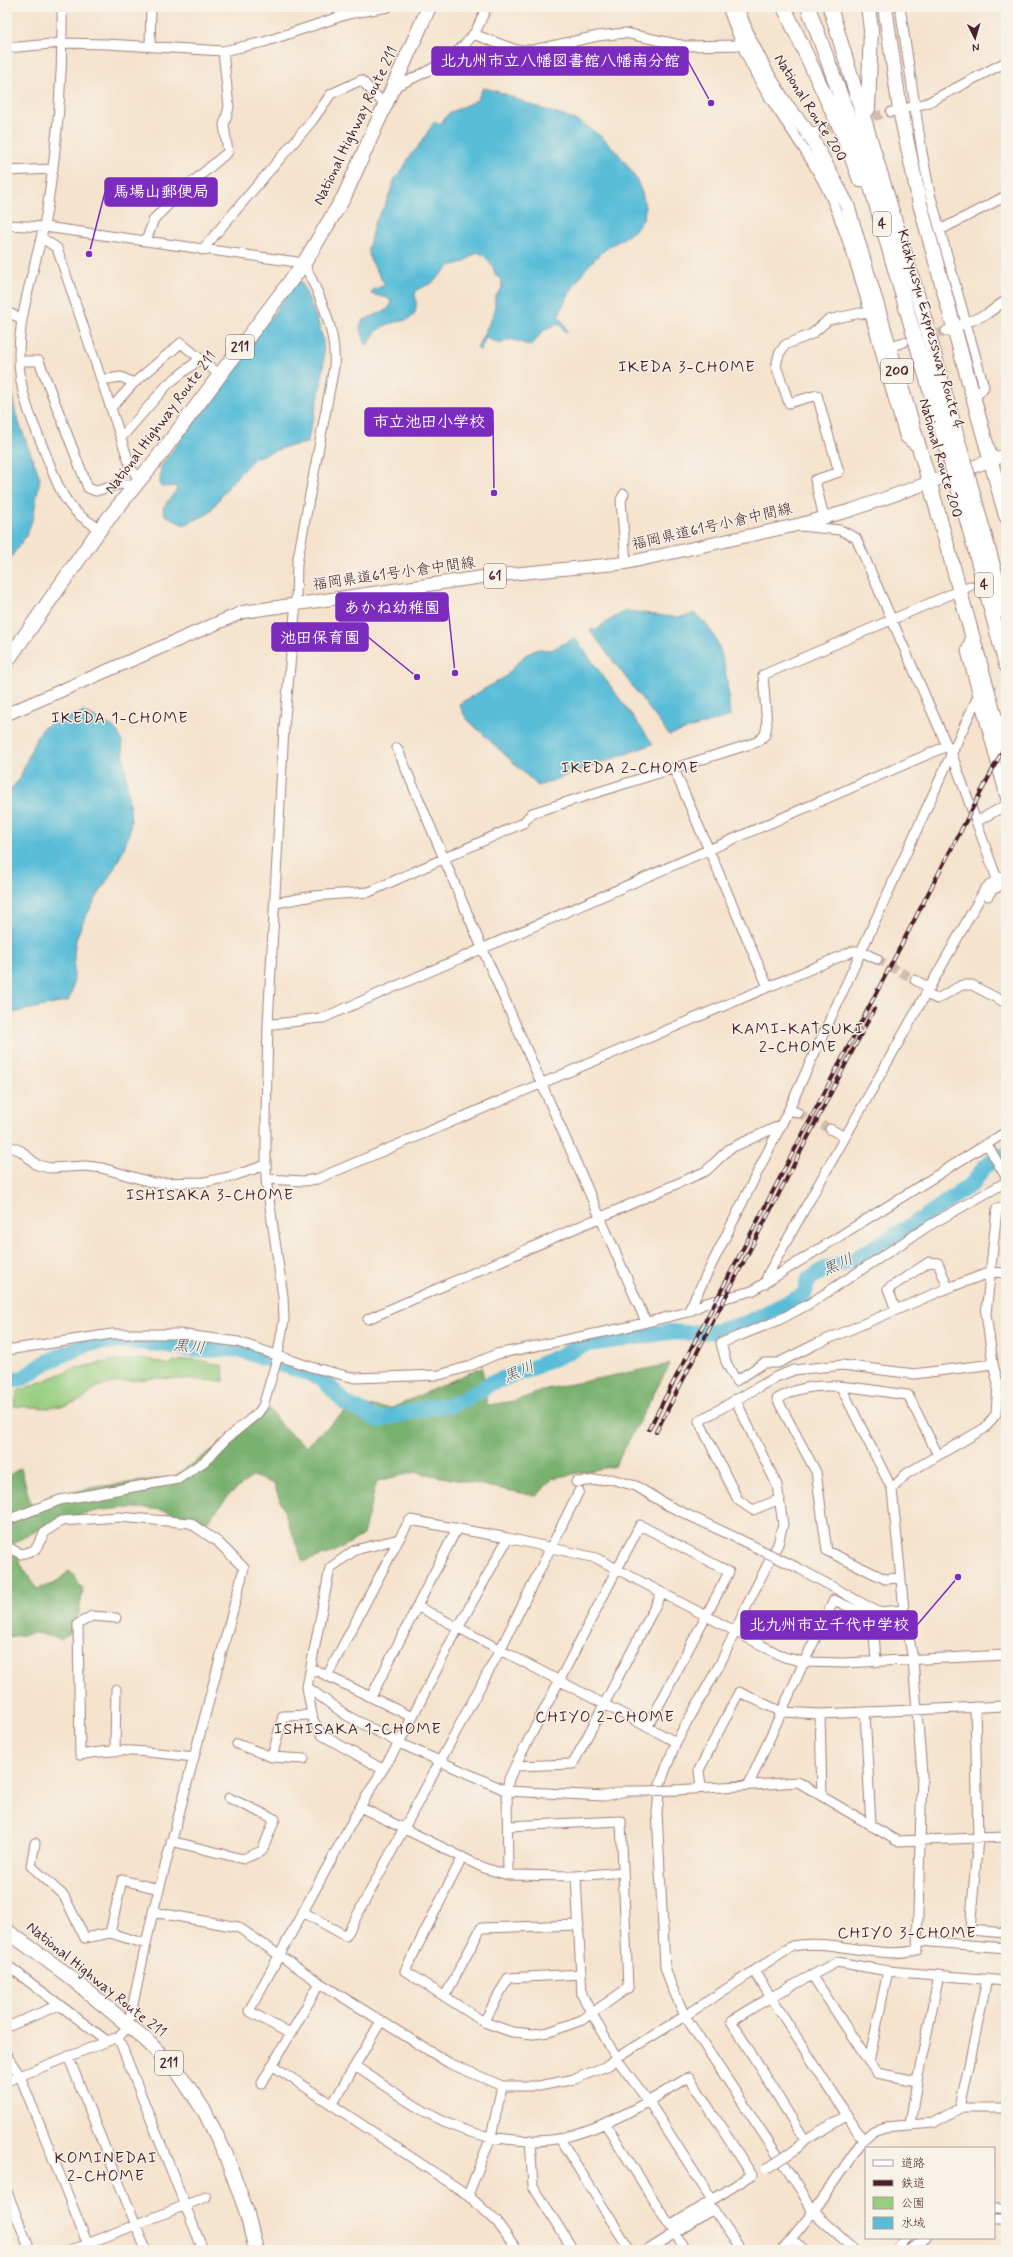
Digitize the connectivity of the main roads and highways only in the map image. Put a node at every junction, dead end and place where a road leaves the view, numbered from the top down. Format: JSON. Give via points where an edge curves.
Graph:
{"nodes":[{"id":1,"x":430,"y":7,"type":"edge"},
{"id":2,"x":736,"y":7,"type":"edge"},
{"id":3,"x":784,"y":7,"type":"edge"},
{"id":4,"x":808,"y":7,"type":"edge"},
{"id":5,"x":830,"y":7,"type":"edge"},
{"id":6,"x":868,"y":7,"type":"edge"},
{"id":7,"x":884,"y":7,"type":"edge"},
{"id":8,"x":871,"y":136,"type":"junction"},
{"id":9,"x":911,"y":322,"type":"junction"},
{"id":10,"x":952,"y":443,"type":"junction"},
{"id":11,"x":1006,"y":455,"type":"edge"},
{"id":12,"x":991,"y":460,"type":"junction"},
{"id":13,"x":930,"y":484,"type":"junction"},
{"id":14,"x":969,"y":503,"type":"junction"},
{"id":15,"x":1006,"y":516,"type":"edge"},
{"id":16,"x":1006,"y":613,"type":"edge"},
{"id":17,"x":7,"y":661,"type":"edge"},
{"id":18,"x":1006,"y":665,"type":"edge"},
{"id":19,"x":7,"y":714,"type":"edge"},
{"id":20,"x":1006,"y":757,"type":"edge"},
{"id":21,"x":7,"y":1931,"type":"edge"},
{"id":22,"x":256,"y":2250,"type":"edge"}],
"edges":[{"from":1,"to":17,"type":"highway","name":"National Highway Route 211","number":"211","via":[[344,197],[304,263],[100,529]]},
{"from":2,"to":13,"type":"highway","name":"National Route 200","number":"200","via":[[766,73],[785,104],[810,135],[847,205],[884,349]]},
{"from":3,"to":9,"type":"highway","via":[[842,134]]},
{"from":4,"to":9,"type":"highway","name":"Kitakyusyu Expressway Route 4","number":"4","via":[[857,140]]},
{"from":5,"to":8,"type":"highway","name":"Kitakyusyu Expressway Route 4","number":"4"},
{"from":6,"to":8,"type":"highway","via":[[871,30],[867,92]]},
{"from":7,"to":12,"type":"highway","via":[[896,111]]},
{"from":8,"to":10,"type":"highway","name":"Kitakyusyu Expressway Route 4","number":"4"},
{"from":9,"to":10,"type":"highway","name":"Kitakyusyu Expressway Route 4","number":"4"},
{"from":10,"to":14,"type":"highway","name":"Kitakyusyu Expressway Route 4","number":"4","bridge":true},
{"from":11,"to":12,"type":"main road","name":"福岡県道61号小倉中間線","number":"61"},
{"from":12,"to":13,"type":"main road","name":"福岡県道61号小倉中間線","number":"61"},
{"from":12,"to":15,"type":"highway"},
{"from":13,"to":19,"type":"main road","name":"福岡県道61号小倉中間線","number":"61","via":[[824,518],[626,563],[489,576],[243,612]]},
{"from":13,"to":20,"type":"highway","name":"National Route 200","number":"200","via":[[965,588],[972,634]]},
{"from":14,"to":16,"type":"highway","name":"Kitakyusyu Expressway Route 4","number":"4"},
{"from":14,"to":18,"type":"highway","name":"Kitakyusyu Expressway Route 4","number":"4"},
{"from":21,"to":22,"type":"highway","name":"National Highway Route 211","number":"211","via":[[65,1973],[145,2039],[178,2072],[206,2112],[225,2153],[246,2210]]}]}
